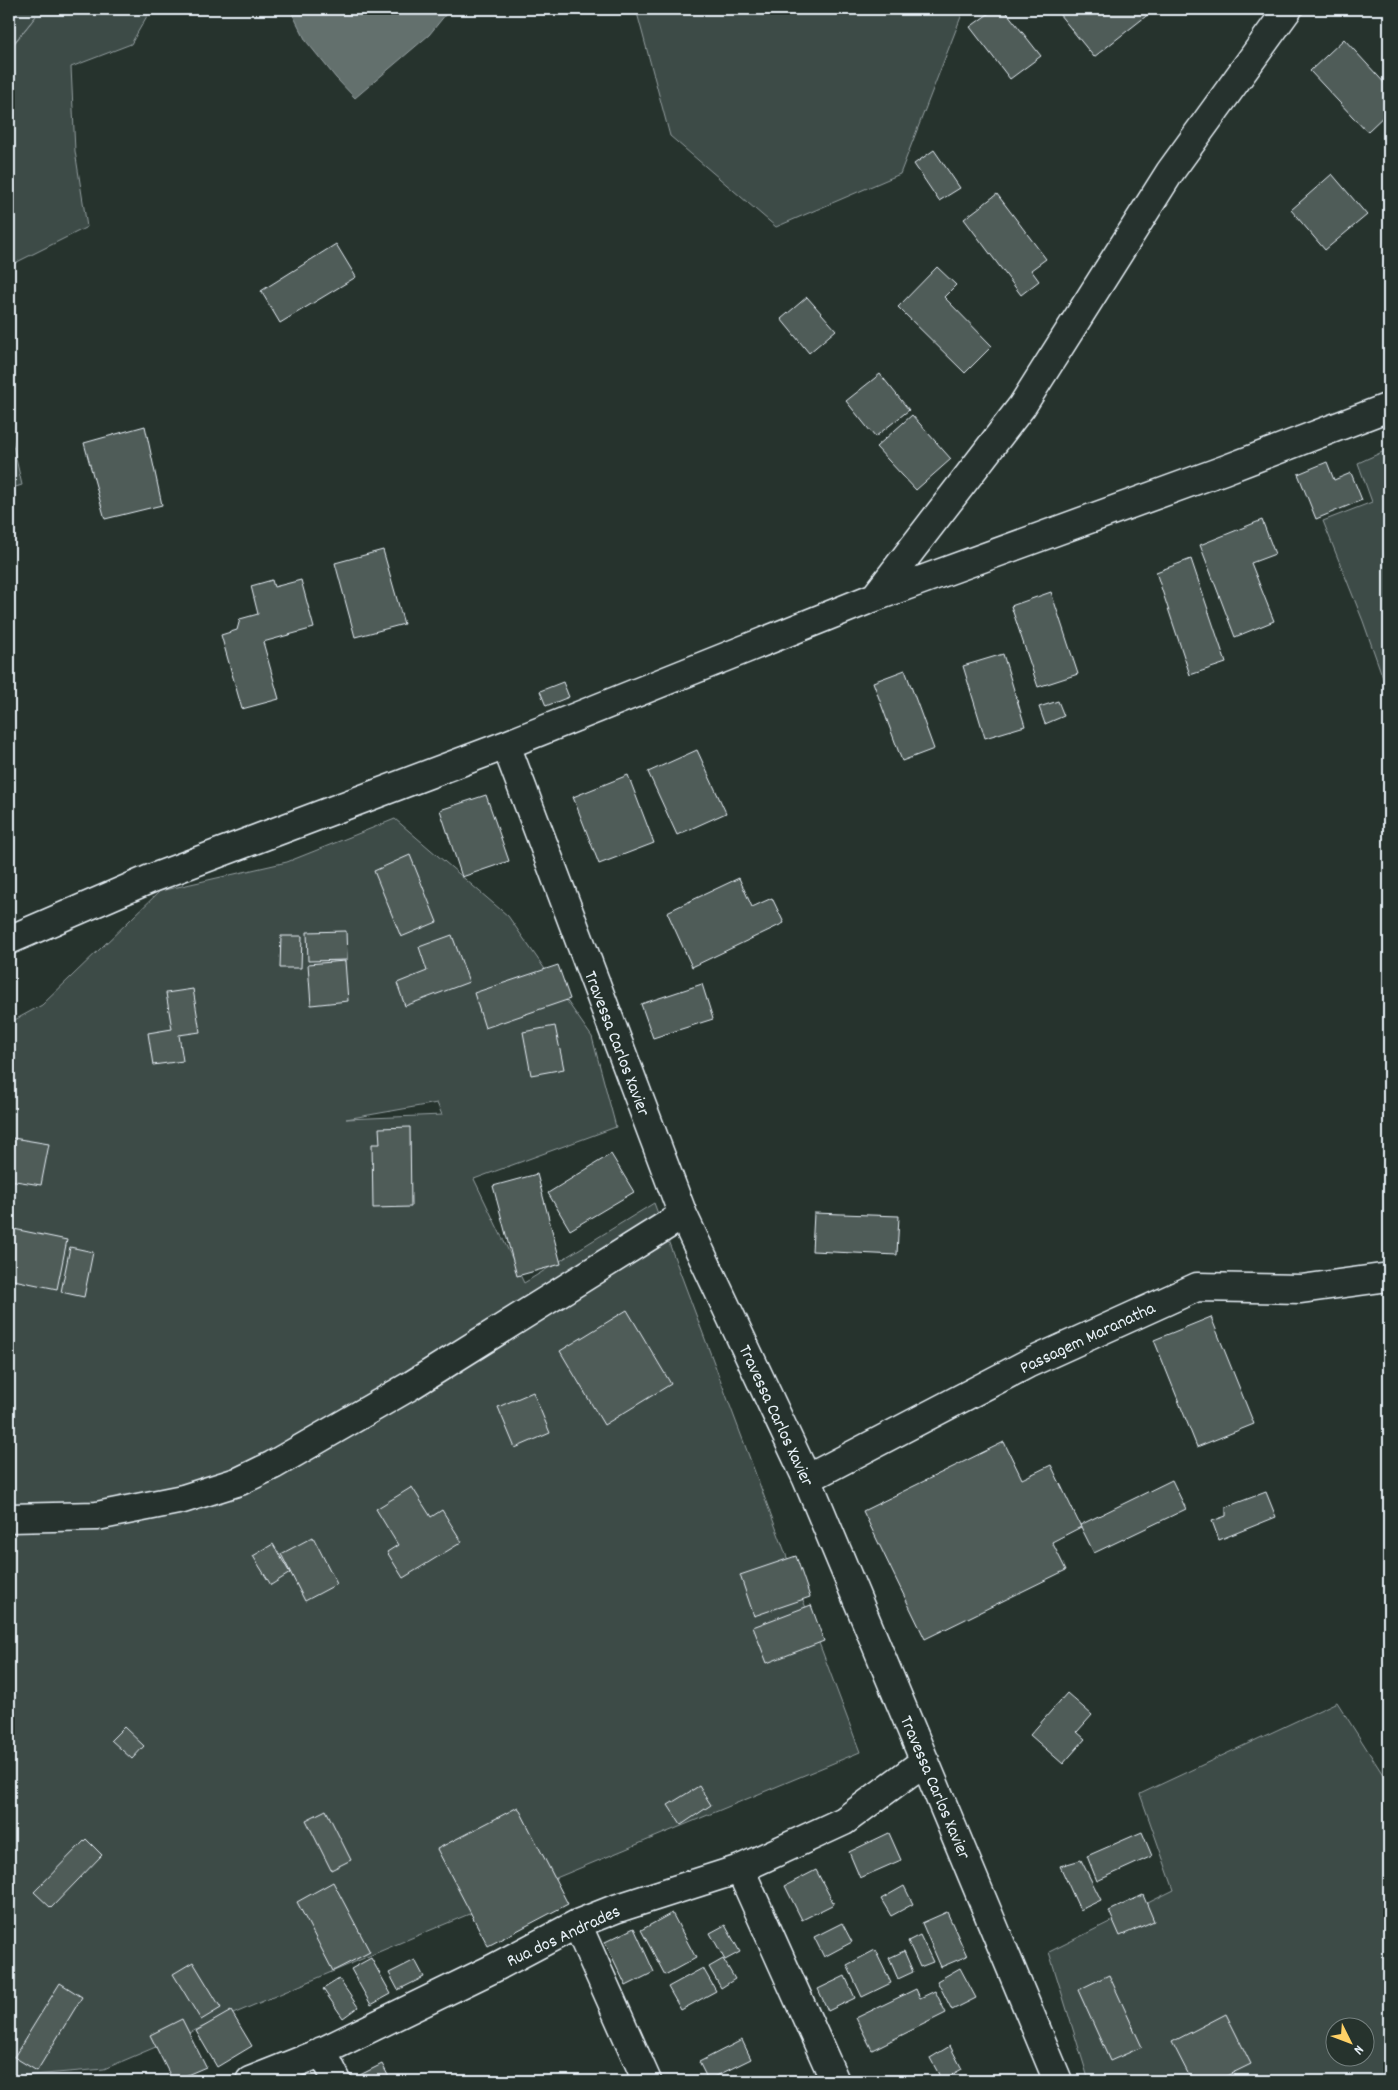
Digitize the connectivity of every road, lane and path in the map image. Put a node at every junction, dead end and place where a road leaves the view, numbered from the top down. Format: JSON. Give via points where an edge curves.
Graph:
{"nodes":[{"id":1,"x":1288,"y":9,"type":"edge"},
{"id":2,"x":1389,"y":407,"type":"edge"},
{"id":3,"x":875,"y":597,"type":"junction"},
{"id":4,"x":506,"y":745,"type":"junction"},
{"id":5,"x":9,"y":940,"type":"edge"},
{"id":6,"x":683,"y":1215,"type":"junction"},
{"id":7,"x":1389,"y":1277,"type":"edge"},
{"id":8,"x":807,"y":1479,"type":"junction"},
{"id":9,"x":9,"y":1518,"type":"edge"},
{"id":10,"x":925,"y":1761,"type":"junction"},
{"id":11,"x":740,"y":1869,"type":"junction"},
{"id":12,"x":577,"y":1924,"type":"junction"},
{"id":13,"x":322,"y":2051,"type":"junction"},
{"id":14,"x":250,"y":2081,"type":"edge"},
{"id":15,"x":337,"y":2081,"type":"edge"},
{"id":16,"x":647,"y":2081,"type":"edge"},
{"id":17,"x":835,"y":2081,"type":"edge"},
{"id":18,"x":1058,"y":2081,"type":"edge"}],
"edges":[{"from":1,"to":3,"type":"street","via":[[1170,172],[1022,406]]},
{"from":2,"to":3,"type":"street"},
{"from":3,"to":4,"type":"street"},
{"from":4,"to":5,"type":"street","via":[[150,878]]},
{"from":4,"to":6,"type":"street","name":"Travessa Carlos Xavier"},
{"from":6,"to":8,"type":"street","name":"Travessa Carlos Xavier"},
{"from":6,"to":9,"type":"street","via":[[410,1386],[240,1481],[183,1499],[97,1516]]},
{"from":7,"to":8,"type":"street","name":"Passagem Maranatha","via":[[1301,1289],[1196,1287],[1027,1364]]},
{"from":8,"to":10,"type":"street","name":"Travessa Carlos Xavier"},
{"from":10,"to":11,"type":"street","name":"Rua dos Andrades","via":[[844,1821]]},
{"from":10,"to":18,"type":"street","name":"Travessa Carlos Xavier"},
{"from":11,"to":12,"type":"street","name":"Rua dos Andrades"},
{"from":11,"to":17,"type":"street"},
{"from":12,"to":13,"type":"street","name":"Rua dos Andrades"},
{"from":12,"to":16,"type":"street"},
{"from":13,"to":14,"type":"street","name":"Rua dos Andrades"},
{"from":13,"to":15,"type":"street"}]}
